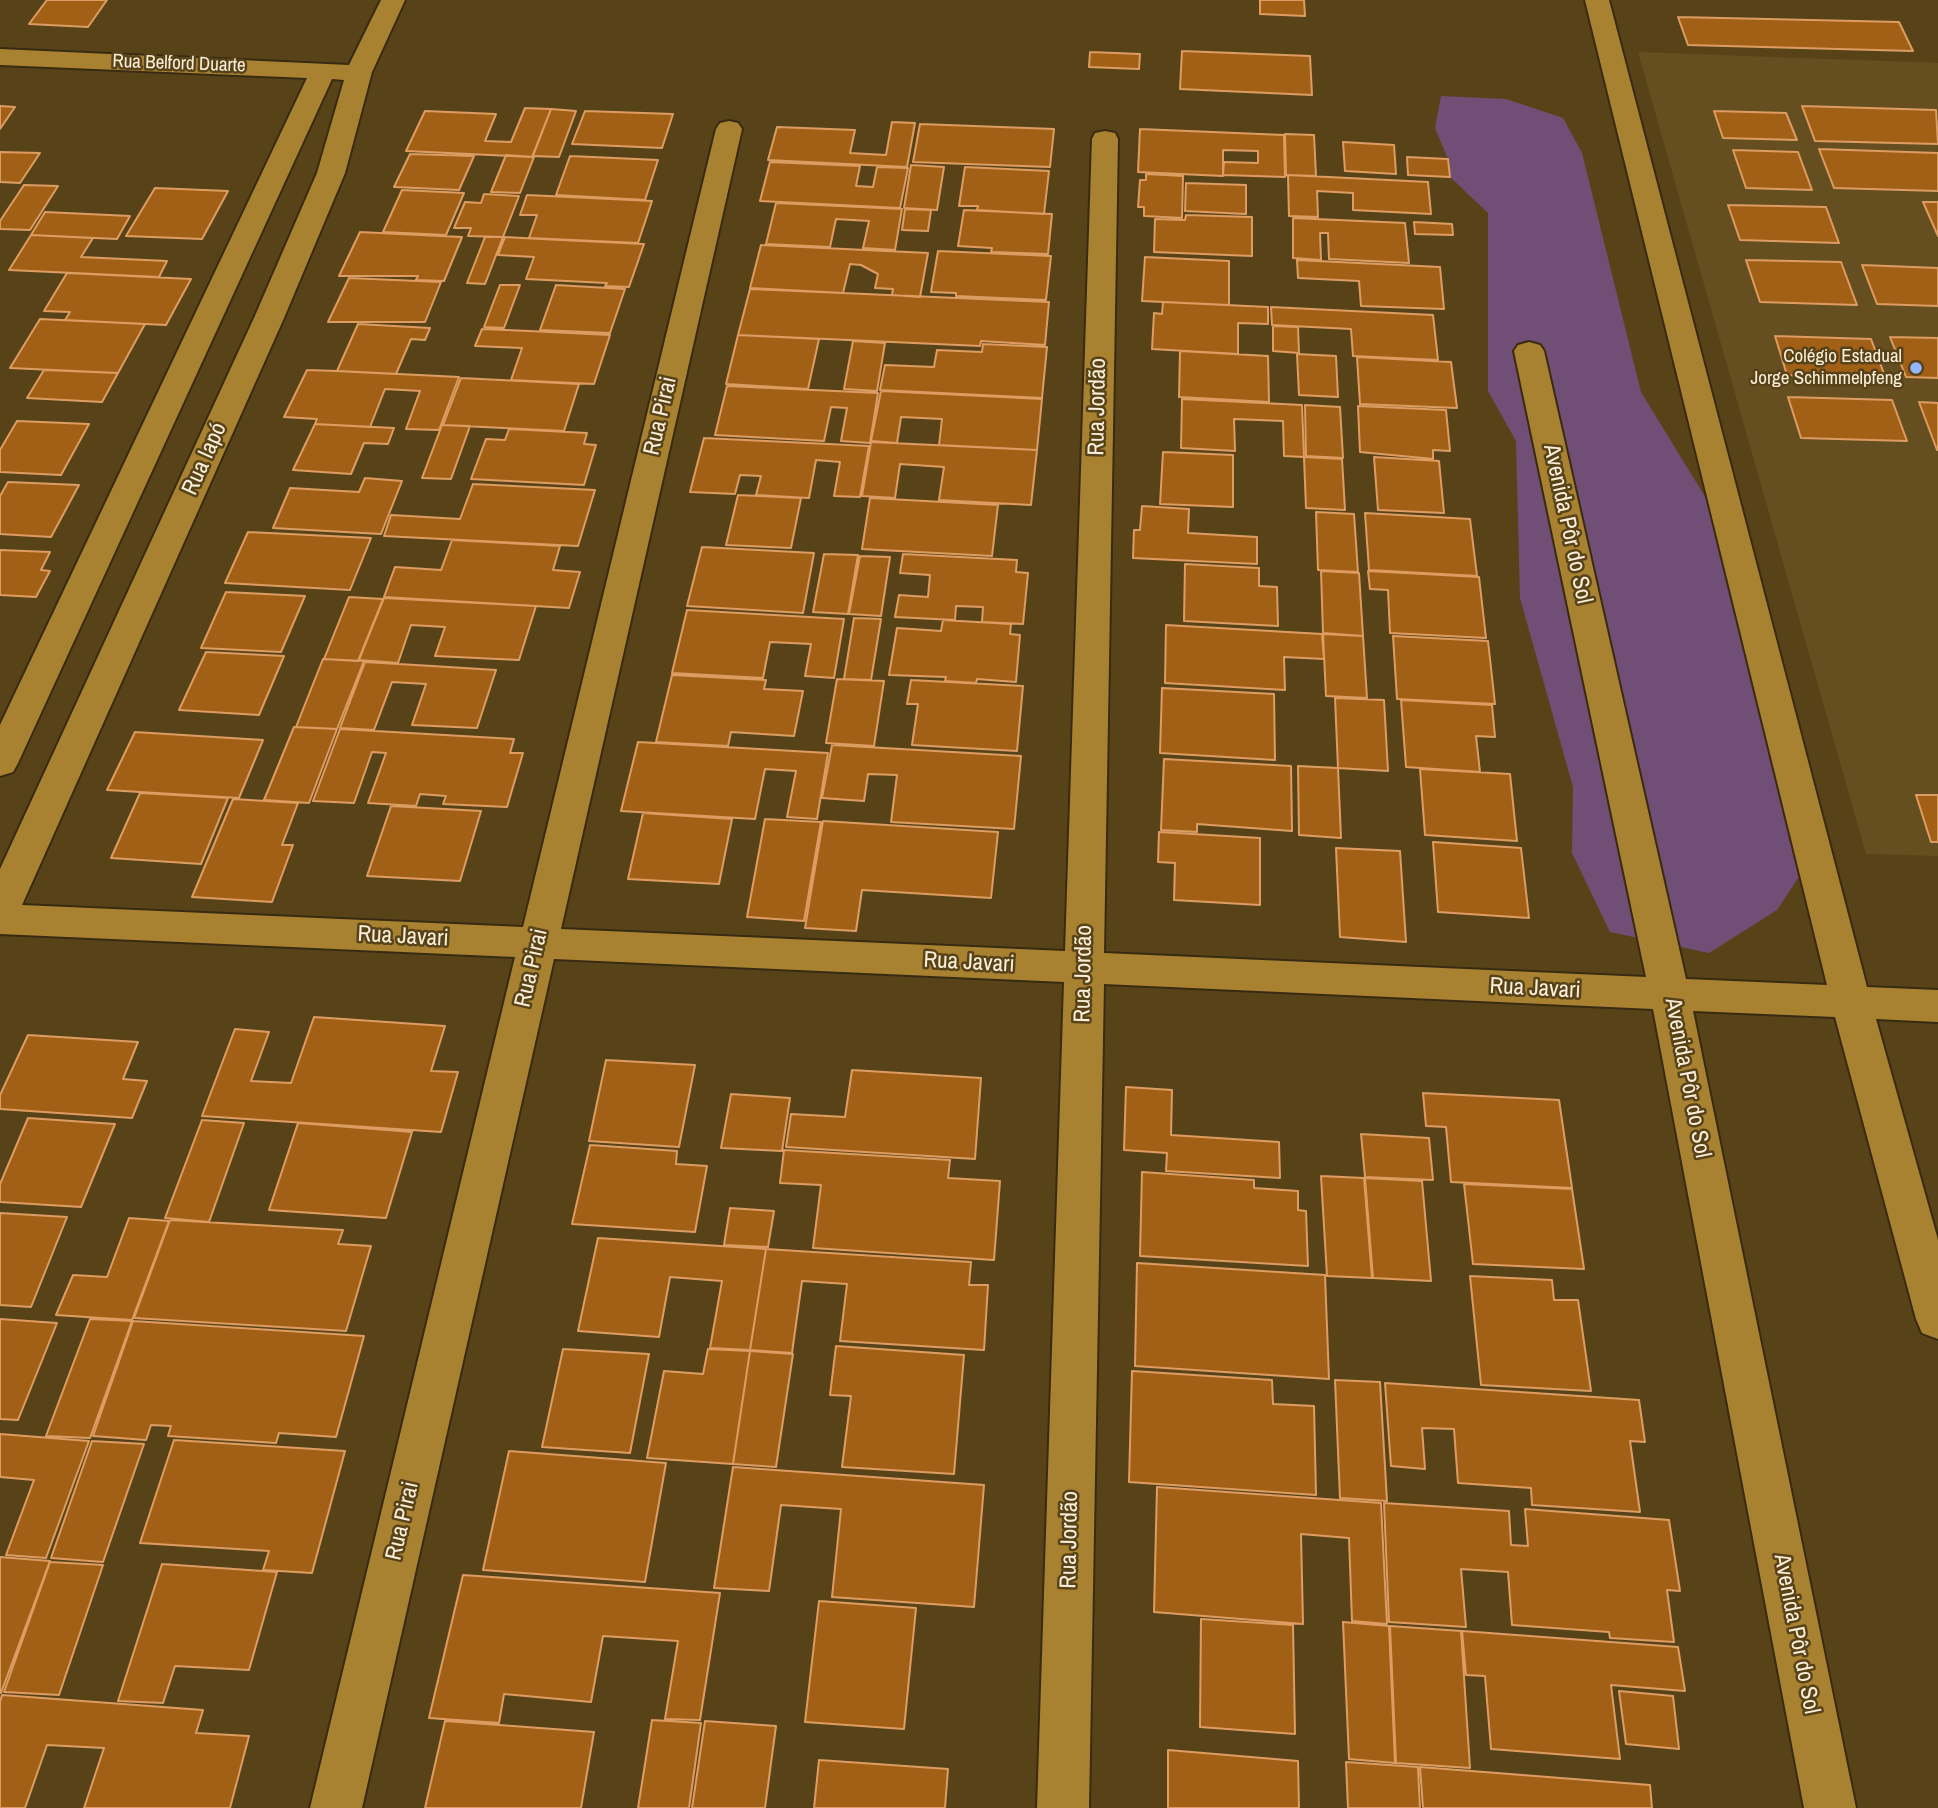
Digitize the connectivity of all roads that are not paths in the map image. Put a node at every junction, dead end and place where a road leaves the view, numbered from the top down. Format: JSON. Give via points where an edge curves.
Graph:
{"nodes":[{"id":1,"x":393,"y":0,"type":"edge"},
{"id":2,"x":1597,"y":0,"type":"edge"},
{"id":3,"x":0,"y":57,"type":"edge"},
{"id":4,"x":323,"y":71,"type":"junction"},
{"id":5,"x":359,"y":72,"type":"junction"},
{"id":6,"x":729,"y":129,"type":"dead end"},
{"id":7,"x":1105,"y":139,"type":"dead end"},
{"id":8,"x":1529,"y":351,"type":"dead end"},
{"id":9,"x":0,"y":763,"type":"edge"},
{"id":10,"x":0,"y":911,"type":"edge"},
{"id":11,"x":0,"y":919,"type":"edge"},
{"id":12,"x":538,"y":943,"type":"junction"},
{"id":13,"x":1084,"y":968,"type":"junction"},
{"id":14,"x":1670,"y":995,"type":"junction"},
{"id":15,"x":1852,"y":1002,"type":"junction"},
{"id":16,"x":1938,"y":1006,"type":"edge"},
{"id":17,"x":1938,"y":1319,"type":"edge"},
{"id":18,"x":335,"y":1808,"type":"edge"},
{"id":19,"x":1063,"y":1808,"type":"edge"},
{"id":20,"x":1830,"y":1808,"type":"edge"}],
"edges":[{"from":1,"to":5,"type":"street","name":"Rua Iapó"},
{"from":2,"to":15,"type":"street"},
{"from":3,"to":4,"type":"street","name":"Rua Belford Duarte"},
{"from":4,"to":5,"type":"street","name":"Rua Belford Duarte"},
{"from":4,"to":9,"type":"street"},
{"from":5,"to":10,"type":"street","name":"Rua Iapó","via":[[331,173]]},
{"from":6,"to":12,"type":"street","name":"Rua Pirai"},
{"from":7,"to":13,"type":"street","name":"Rua Jordão"},
{"from":8,"to":14,"type":"street","name":"Avenida Pôr do Sol"},
{"from":11,"to":12,"type":"street","name":"Rua Javari"},
{"from":12,"to":13,"type":"street","name":"Rua Javari"},
{"from":12,"to":18,"type":"street","name":"Rua Pirai"},
{"from":13,"to":14,"type":"street","name":"Rua Javari"},
{"from":13,"to":19,"type":"street","name":"Rua Jordão"},
{"from":14,"to":15,"type":"street","name":"Rua Javari"},
{"from":14,"to":20,"type":"street","name":"Avenida Pôr do Sol"},
{"from":15,"to":16,"type":"street","name":"Rua Javari"},
{"from":15,"to":17,"type":"street"}]}
